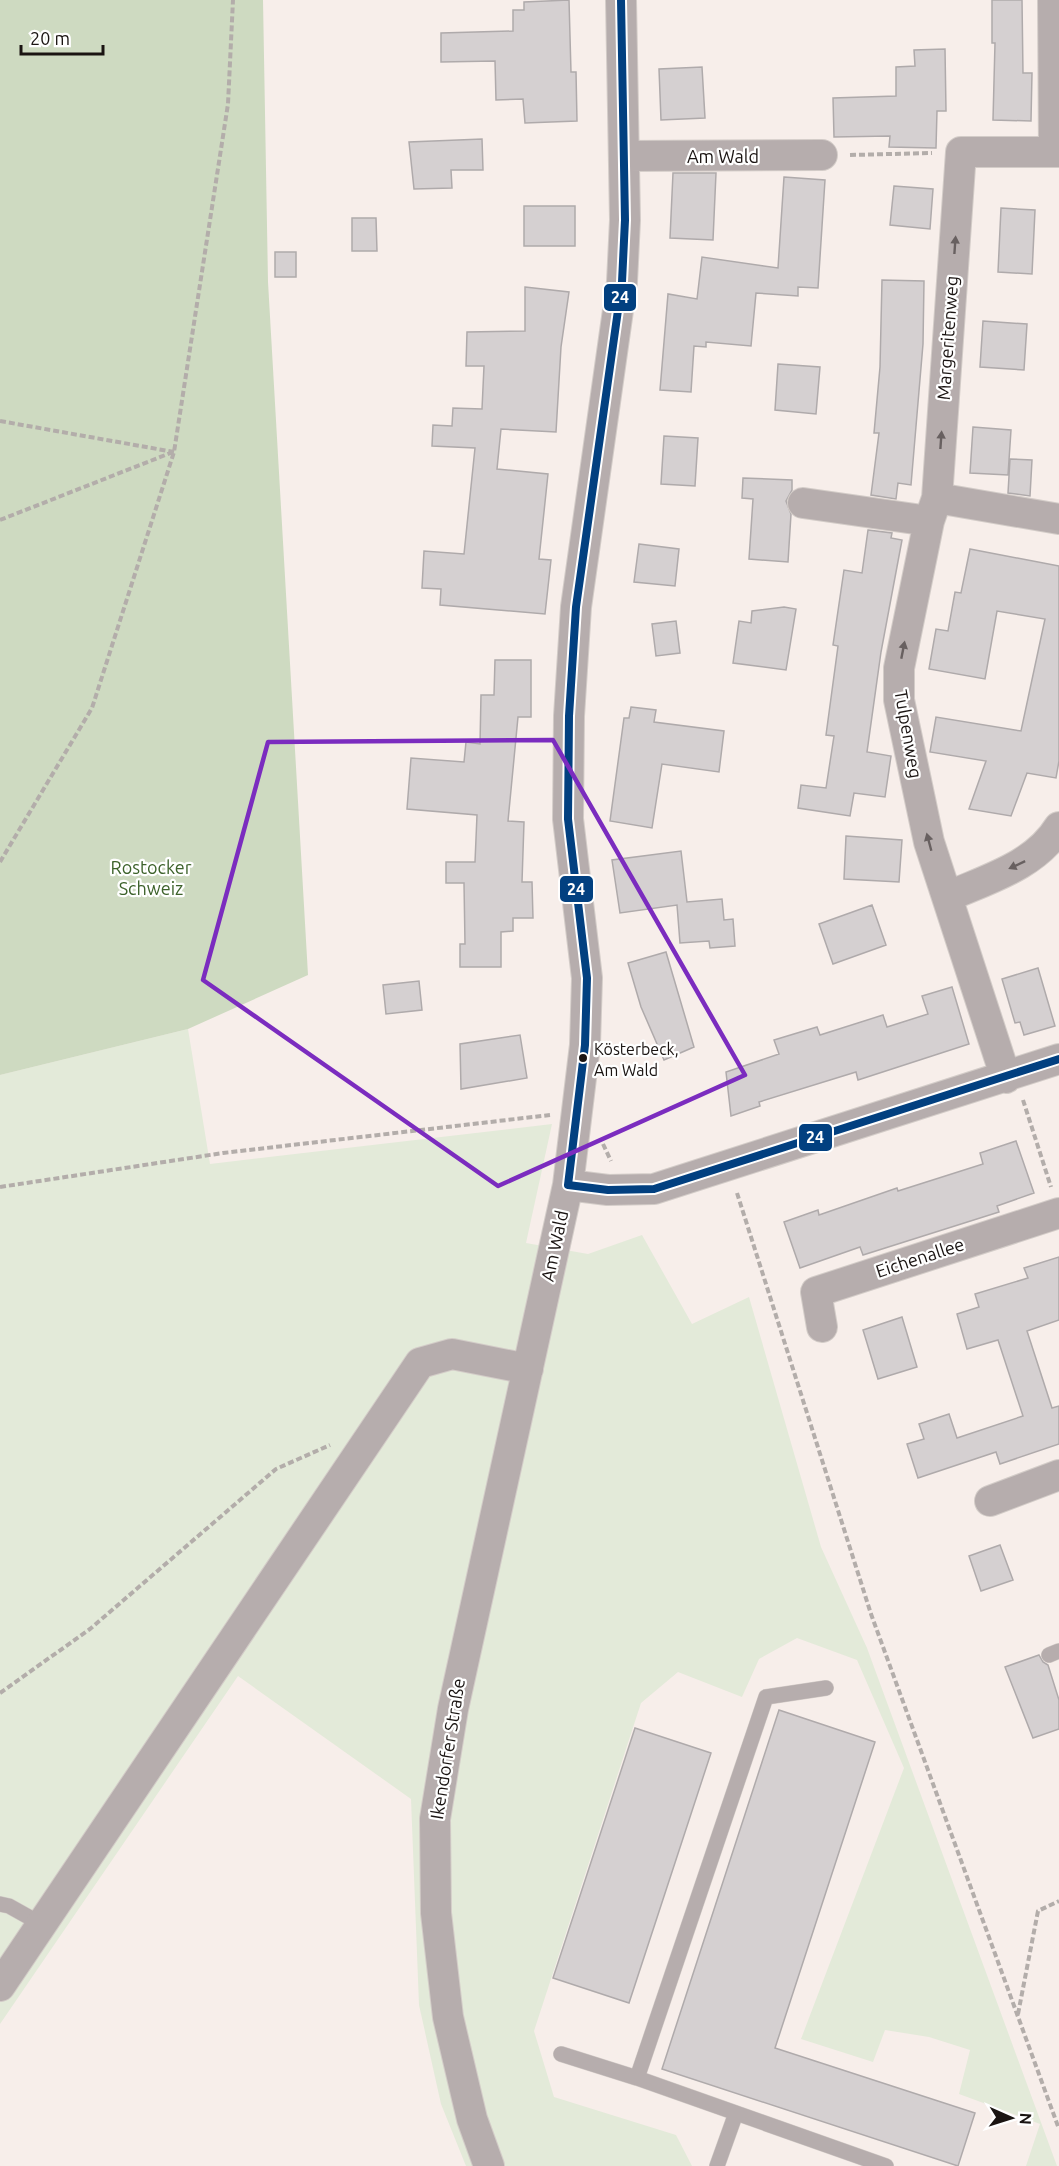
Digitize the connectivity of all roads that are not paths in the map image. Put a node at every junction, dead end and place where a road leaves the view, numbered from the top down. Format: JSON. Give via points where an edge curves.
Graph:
{"nodes":[{"id":1,"x":621,"y":0,"type":"edge"},
{"id":2,"x":1053,"y":0,"type":"edge"},
{"id":3,"x":1057,"y":153,"type":"edge"},
{"id":4,"x":822,"y":155,"type":"road end"},
{"id":5,"x":625,"y":156,"type":"junction"},
{"id":6,"x":802,"y":503,"type":"dead end"},
{"id":7,"x":933,"y":510,"type":"junction"},
{"id":8,"x":1059,"y":519,"type":"edge"},
{"id":9,"x":1059,"y":827,"type":"edge"},
{"id":10,"x":947,"y":897,"type":"junction"},
{"id":11,"x":1059,"y":1059,"type":"edge"},
{"id":12,"x":1006,"y":1078,"type":"junction"},
{"id":13,"x":568,"y":1185,"type":"junction"},
{"id":14,"x":1055,"y":1201,"type":"edge"},
{"id":15,"x":822,"y":1327,"type":"dead end"},
{"id":16,"x":528,"y":1368,"type":"junction"},
{"id":17,"x":1059,"y":1475,"type":"edge"},
{"id":18,"x":990,"y":1501,"type":"dead end"},
{"id":19,"x":826,"y":1689,"type":"dead end"},
{"id":20,"x":0,"y":1904,"type":"edge"},
{"id":21,"x":43,"y":1925,"type":"junction"},
{"id":22,"x":0,"y":1986,"type":"edge"},
{"id":23,"x":561,"y":2054,"type":"dead end"},
{"id":24,"x":637,"y":2078,"type":"junction"},
{"id":25,"x":736,"y":2113,"type":"junction"},
{"id":26,"x":489,"y":2166,"type":"edge"},
{"id":27,"x":717,"y":2166,"type":"edge"},
{"id":28,"x":886,"y":2166,"type":"edge"}],
"edges":[{"from":1,"to":5,"type":"street","name":"Am Wald"},
{"from":2,"to":3,"type":"street"},
{"from":7,"to":3,"type":"street","name":"Margeritenweg","one_way":true,"via":[[961,152]]},
{"from":4,"to":5,"type":"street","name":"Am Wald"},
{"from":5,"to":13,"type":"street","name":"Am Wald","via":[[622,282],[576,607],[569,716],[568,819],[587,978],[585,1045]]},
{"from":6,"to":7,"type":"street"},
{"from":7,"to":8,"type":"street"},
{"from":10,"to":7,"type":"street","name":"Tulpenweg","one_way":true,"via":[[929,842],[899,700],[900,668]]},
{"from":9,"to":10,"type":"street","one_way":true,"via":[[1049,843],[1026,861]]},
{"from":10,"to":12,"type":"street","name":"Tulpenweg"},
{"from":11,"to":12,"type":"street"},
{"from":12,"to":13,"type":"street","via":[[654,1189],[608,1190]]},
{"from":13,"to":16,"type":"street","name":"Am Wald"},
{"from":14,"to":15,"type":"street","name":"Eichenallee","via":[[816,1292]]},
{"from":16,"to":21,"type":"street","via":[[452,1354],[420,1363]]},
{"from":16,"to":26,"type":"street","name":"Ikendorfer Straße","via":[[453,1710],[435,1819],[436,1913],[448,2016],[472,2119]]},
{"from":17,"to":18,"type":"street"},
{"from":19,"to":24,"type":"lane","via":[[766,1697]]},
{"from":20,"to":21,"type":"lane"},
{"from":21,"to":22,"type":"street"},
{"from":23,"to":24,"type":"lane"},
{"from":24,"to":25,"type":"lane"},
{"from":25,"to":27,"type":"lane"},
{"from":25,"to":28,"type":"lane"}]}
